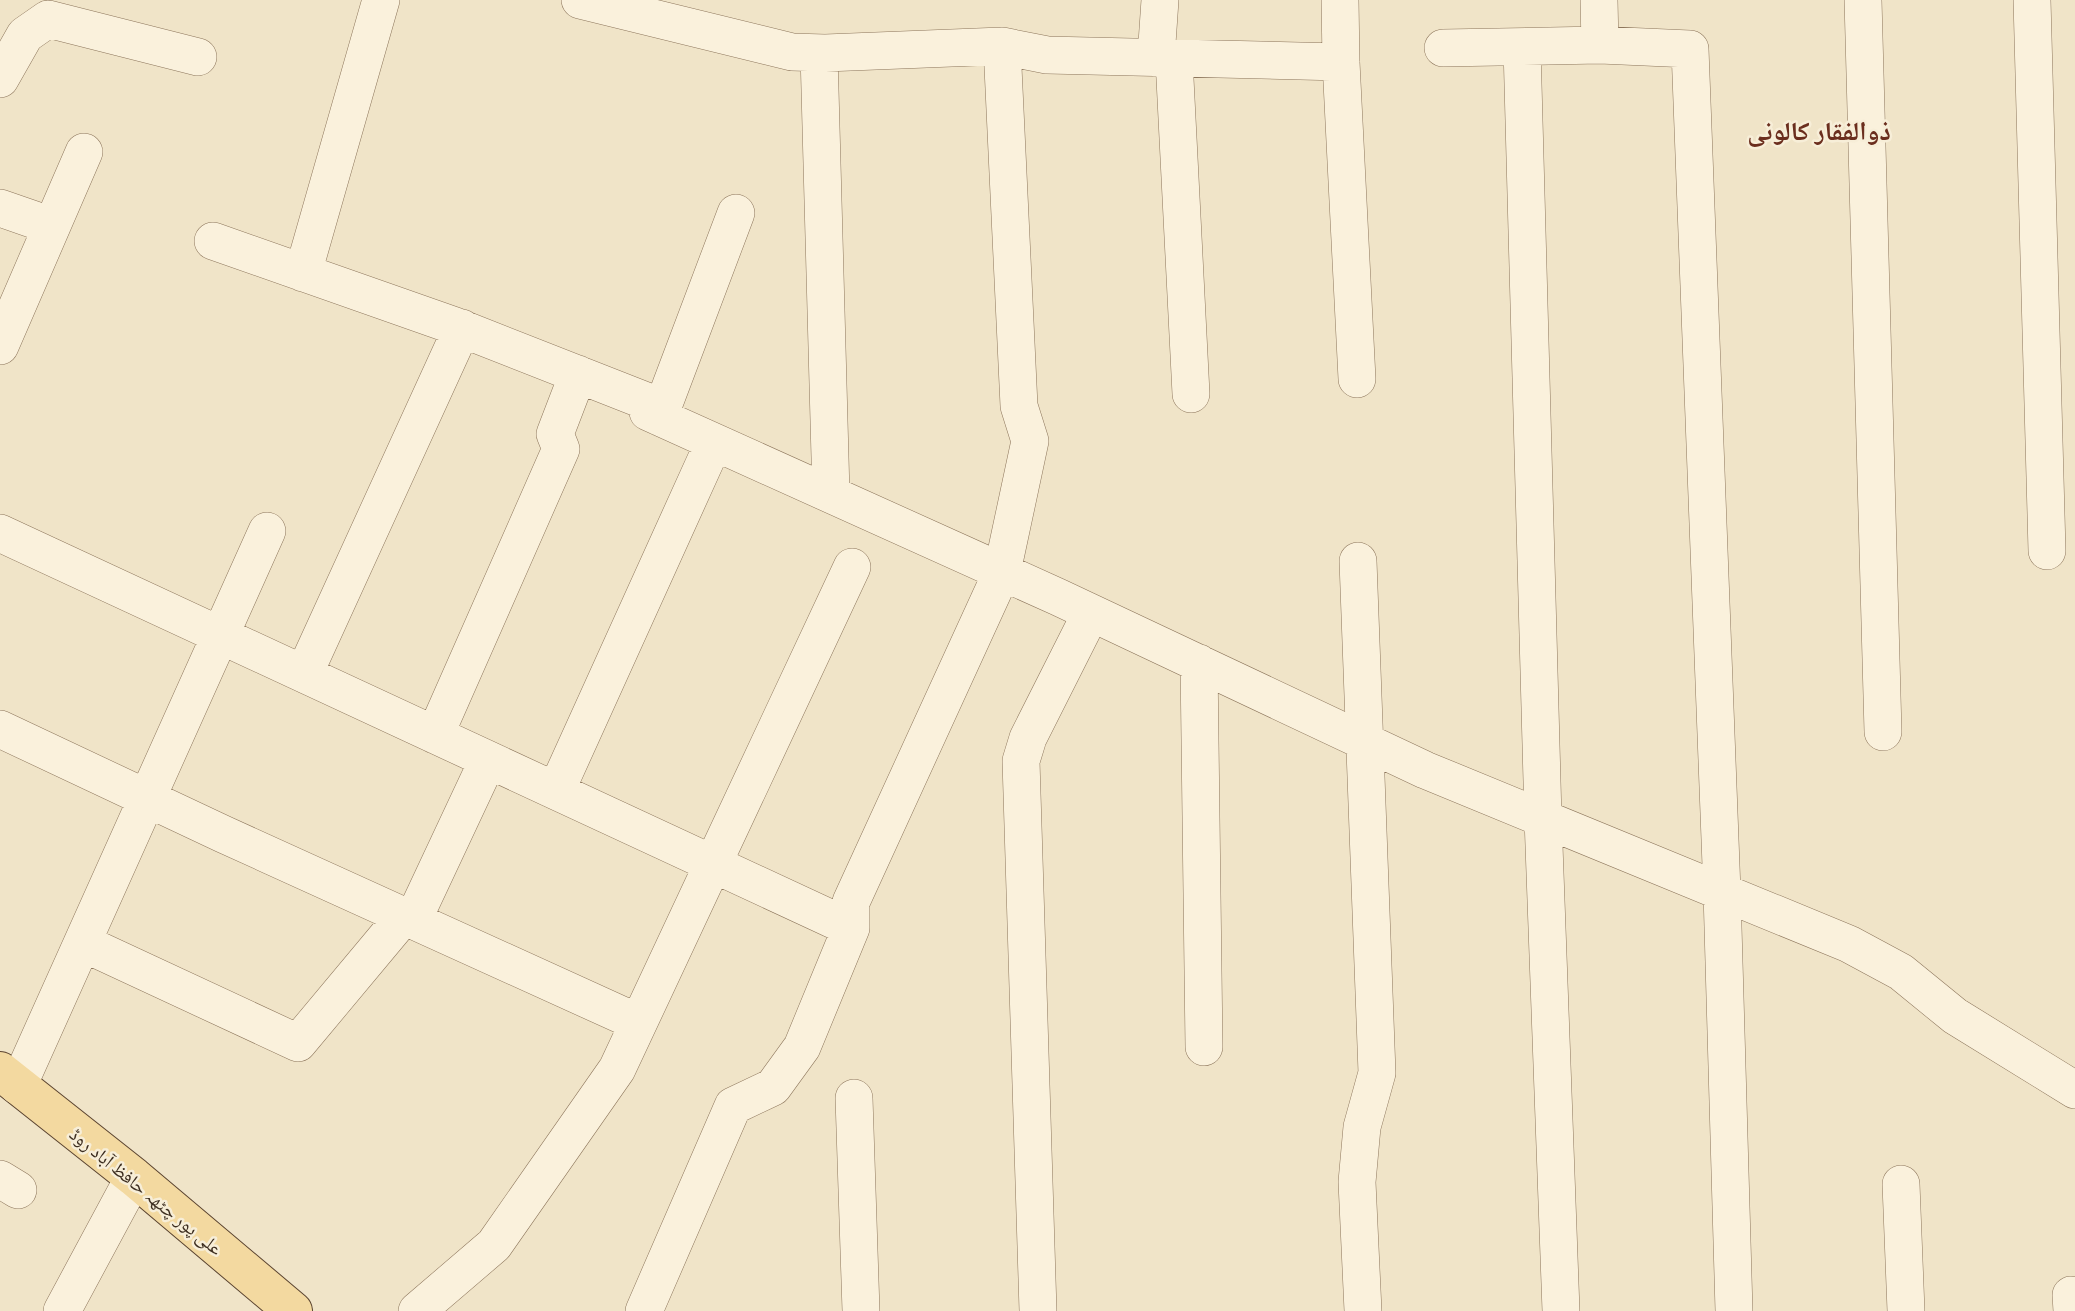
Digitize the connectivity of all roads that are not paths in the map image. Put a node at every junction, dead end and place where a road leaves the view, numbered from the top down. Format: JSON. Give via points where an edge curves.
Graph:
{"nodes":[{"id":1,"x":381,"y":0,"type":"edge"},
{"id":2,"x":580,"y":0,"type":"edge"},
{"id":3,"x":1160,"y":0,"type":"edge"},
{"id":4,"x":1340,"y":0,"type":"edge"},
{"id":5,"x":1599,"y":0,"type":"edge"},
{"id":6,"x":1863,"y":0,"type":"edge"},
{"id":7,"x":2032,"y":0,"type":"edge"},
{"id":8,"x":24,"y":17,"type":"edge"},
{"id":9,"x":1600,"y":45,"type":"junction"},
{"id":10,"x":1002,"y":46,"type":"junction"},
{"id":11,"x":1521,"y":47,"type":"junction"},
{"id":12,"x":1443,"y":48,"type":"dead end"},
{"id":13,"x":819,"y":53,"type":"junction"},
{"id":14,"x":198,"y":57,"type":"dead end"},
{"id":15,"x":1165,"y":58,"type":"junction"},
{"id":16,"x":1341,"y":62,"type":"junction"},
{"id":17,"x":0,"y":79,"type":"edge"},
{"id":18,"x":84,"y":152,"type":"dead end"},
{"id":19,"x":0,"y":208,"type":"edge"},
{"id":20,"x":736,"y":213,"type":"dead end"},
{"id":21,"x":52,"y":226,"type":"junction"},
{"id":22,"x":213,"y":241,"type":"dead end"},
{"id":23,"x":303,"y":273,"type":"junction"},
{"id":24,"x":462,"y":328,"type":"junction"},
{"id":25,"x":0,"y":346,"type":"edge"},
{"id":26,"x":578,"y":374,"type":"junction"},
{"id":27,"x":1357,"y":379,"type":"dead end"},
{"id":28,"x":1191,"y":394,"type":"dead end"},
{"id":29,"x":659,"y":417,"type":"junction"},
{"id":30,"x":714,"y":442,"type":"junction"},
{"id":31,"x":831,"y":494,"type":"junction"},
{"id":32,"x":267,"y":531,"type":"dead end"},
{"id":33,"x":0,"y":533,"type":"edge"},
{"id":34,"x":2047,"y":551,"type":"dead end"},
{"id":35,"x":1358,"y":561,"type":"dead end"},
{"id":36,"x":852,"y":568,"type":"dead end"},
{"id":37,"x":1002,"y":572,"type":"junction"},
{"id":38,"x":1091,"y":613,"type":"junction"},
{"id":39,"x":220,"y":636,"type":"junction"},
{"id":40,"x":1199,"y":663,"type":"junction"},
{"id":41,"x":304,"y":674,"type":"junction"},
{"id":42,"x":0,"y":729,"type":"edge"},
{"id":43,"x":1883,"y":732,"type":"dead end"},
{"id":44,"x":435,"y":735,"type":"junction"},
{"id":45,"x":1366,"y":742,"type":"junction"},
{"id":46,"x":488,"y":760,"type":"junction"},
{"id":47,"x":556,"y":791,"type":"junction"},
{"id":48,"x":148,"y":799,"type":"junction"},
{"id":49,"x":1543,"y":818,"type":"junction"},
{"id":50,"x":713,"y":865,"type":"junction"},
{"id":51,"x":1722,"y":892,"type":"junction"},
{"id":52,"x":409,"y":918,"type":"junction"},
{"id":53,"x":851,"y":928,"type":"junction"},
{"id":54,"x":83,"y":943,"type":"junction"},
{"id":55,"x":637,"y":1022,"type":"junction"},
{"id":56,"x":1204,"y":1047,"type":"dead end"},
{"id":57,"x":9,"y":1078,"type":"edge"},
{"id":58,"x":2075,"y":1090,"type":"edge"},
{"id":59,"x":854,"y":1098,"type":"dead end"},
{"id":60,"x":134,"y":1177,"type":"junction"},
{"id":61,"x":1901,"y":1184,"type":"dead end"},
{"id":62,"x":62,"y":1311,"type":"edge"},
{"id":63,"x":293,"y":1311,"type":"edge"},
{"id":64,"x":416,"y":1311,"type":"edge"},
{"id":65,"x":644,"y":1311,"type":"edge"},
{"id":66,"x":861,"y":1311,"type":"edge"},
{"id":67,"x":1038,"y":1311,"type":"edge"},
{"id":68,"x":1363,"y":1311,"type":"edge"},
{"id":69,"x":1561,"y":1311,"type":"edge"},
{"id":70,"x":1734,"y":1311,"type":"edge"},
{"id":71,"x":1906,"y":1311,"type":"edge"}],
"edges":[{"from":1,"to":23,"type":"street"},
{"from":2,"to":13,"type":"street","via":[[792,52]]},
{"from":3,"to":15,"type":"street"},
{"from":4,"to":16,"type":"street"},
{"from":5,"to":9,"type":"street"},
{"from":6,"to":43,"type":"street"},
{"from":7,"to":34,"type":"street"},
{"from":8,"to":14,"type":"street"},
{"from":8,"to":17,"type":"street"},
{"from":9,"to":11,"type":"street"},
{"from":9,"to":51,"type":"street","via":[[1690,49]]},
{"from":10,"to":13,"type":"street"},
{"from":10,"to":15,"type":"street","via":[[1047,55]]},
{"from":10,"to":37,"type":"street","via":[[1018,406],[1030,441]]},
{"from":11,"to":12,"type":"street"},
{"from":11,"to":49,"type":"street"},
{"from":13,"to":31,"type":"street"},
{"from":15,"to":16,"type":"street"},
{"from":15,"to":28,"type":"street"},
{"from":16,"to":27,"type":"street"},
{"from":18,"to":21,"type":"street"},
{"from":19,"to":21,"type":"street"},
{"from":20,"to":29,"type":"street"},
{"from":21,"to":25,"type":"street"},
{"from":22,"to":23,"type":"street"},
{"from":23,"to":24,"type":"street"},
{"from":24,"to":26,"type":"street"},
{"from":24,"to":41,"type":"street"},
{"from":26,"to":29,"type":"street","via":[[651,403],[649,412]]},
{"from":26,"to":44,"type":"street","via":[[555,435],[561,449]]},
{"from":29,"to":30,"type":"street"},
{"from":30,"to":31,"type":"street"},
{"from":30,"to":47,"type":"street"},
{"from":31,"to":37,"type":"street"},
{"from":32,"to":39,"type":"street"},
{"from":33,"to":39,"type":"street"},
{"from":35,"to":45,"type":"street"},
{"from":36,"to":50,"type":"street"},
{"from":37,"to":38,"type":"street"},
{"from":37,"to":53,"type":"street","via":[[851,902]]},
{"from":38,"to":40,"type":"street"},
{"from":38,"to":67,"type":"street","via":[[1028,738],[1021,761]]},
{"from":39,"to":41,"type":"street"},
{"from":39,"to":48,"type":"street"},
{"from":40,"to":45,"type":"street"},
{"from":40,"to":56,"type":"street"},
{"from":41,"to":44,"type":"street"},
{"from":42,"to":48,"type":"street"},
{"from":44,"to":46,"type":"street"},
{"from":45,"to":49,"type":"street"},
{"from":45,"to":68,"type":"street","via":[[1377,1073],[1362,1127],[1357,1182]]},
{"from":46,"to":47,"type":"street"},
{"from":46,"to":52,"type":"street"},
{"from":47,"to":50,"type":"street"},
{"from":48,"to":52,"type":"street"},
{"from":48,"to":54,"type":"street"},
{"from":49,"to":51,"type":"street"},
{"from":49,"to":69,"type":"street"},
{"from":50,"to":53,"type":"street"},
{"from":50,"to":55,"type":"street"},
{"from":51,"to":58,"type":"street","via":[[1849,944],[1901,972],[1955,1016]]},
{"from":51,"to":70,"type":"street"},
{"from":52,"to":54,"type":"street","via":[[298,1043]]},
{"from":52,"to":55,"type":"street"},
{"from":53,"to":65,"type":"street","via":[[802,1047],[773,1087],[733,1105]]},
{"from":54,"to":57,"type":"street"},
{"from":55,"to":64,"type":"street","via":[[617,1069],[494,1245]]},
{"from":57,"to":60,"type":"main road","name":"علی پور چٹھہ حافظ آباد روڈ"},
{"from":59,"to":66,"type":"street"},
{"from":60,"to":62,"type":"street"},
{"from":60,"to":63,"type":"main road","name":"علی پور چٹھہ حافظ آباد روڈ"},
{"from":61,"to":71,"type":"street"}]}
